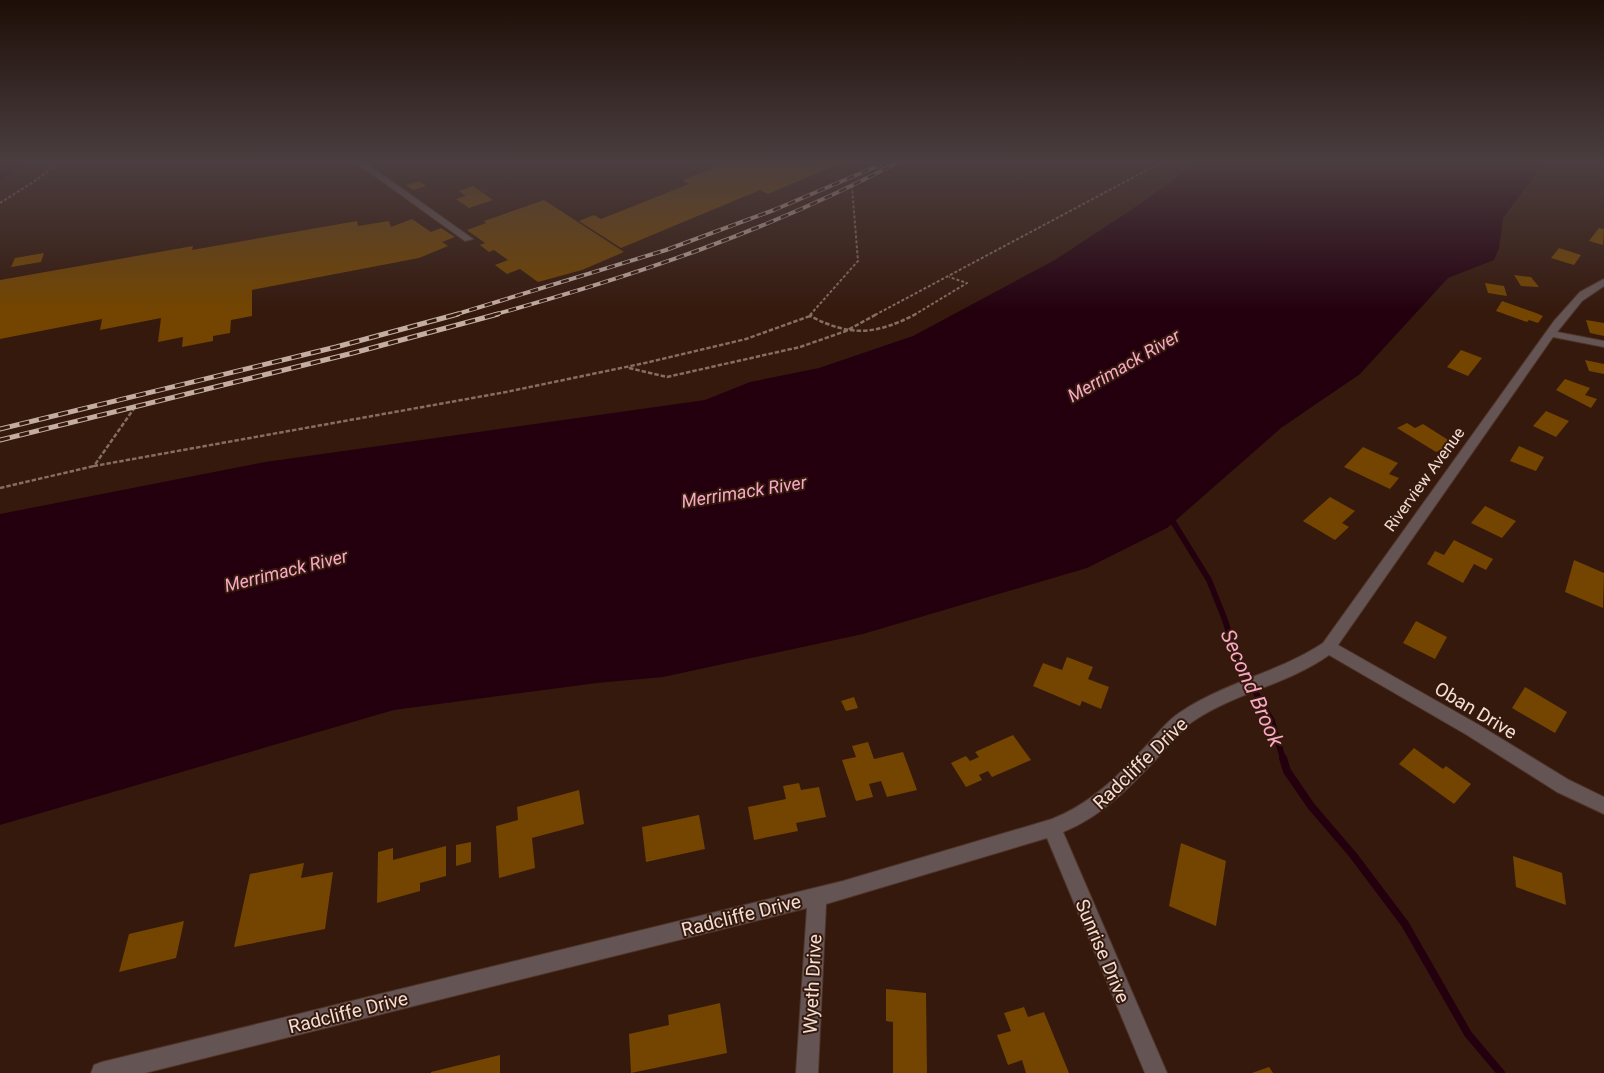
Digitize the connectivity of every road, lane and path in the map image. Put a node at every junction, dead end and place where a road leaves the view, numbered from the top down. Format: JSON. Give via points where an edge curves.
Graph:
{"nodes":[{"id":1,"x":429,"y":211,"type":"edge"},
{"id":2,"x":854,"y":211,"type":"edge"},
{"id":3,"x":1071,"y":211,"type":"edge"},
{"id":4,"x":468,"y":239,"type":"dead end"},
{"id":5,"x":949,"y":277,"type":"junction"},
{"id":6,"x":1604,"y":282,"type":"edge"},
{"id":7,"x":810,"y":316,"type":"junction"},
{"id":8,"x":846,"y":331,"type":"junction"},
{"id":9,"x":1552,"y":334,"type":"junction"},
{"id":10,"x":1604,"y":344,"type":"edge"},
{"id":11,"x":626,"y":367,"type":"junction"},
{"id":12,"x":135,"y":407,"type":"dead end"},
{"id":13,"x":94,"y":466,"type":"junction"},
{"id":14,"x":0,"y":488,"type":"edge"},
{"id":15,"x":1328,"y":647,"type":"junction"},
{"id":16,"x":1604,"y":806,"type":"edge"},
{"id":17,"x":1052,"y":828,"type":"junction"},
{"id":18,"x":817,"y":896,"type":"junction"},
{"id":19,"x":102,"y":1073,"type":"edge"},
{"id":20,"x":807,"y":1073,"type":"edge"},
{"id":21,"x":1156,"y":1073,"type":"edge"}],
"edges":[{"from":1,"to":4,"type":"street"},
{"from":2,"to":7,"type":"path","via":[[858,261]]},
{"from":3,"to":5,"type":"path"},
{"from":5,"to":8,"type":"path"},
{"from":5,"to":8,"type":"path","via":[[968,283],[939,303],[886,327]]},
{"from":6,"to":9,"type":"street","name":"Riverview Avenue","via":[[1578,297]]},
{"from":7,"to":8,"type":"path"},
{"from":7,"to":11,"type":"path","via":[[746,339]]},
{"from":8,"to":11,"type":"path","via":[[800,347],[666,377]]},
{"from":9,"to":10,"type":"street"},
{"from":9,"to":15,"type":"street","name":"Riverview Avenue"},
{"from":11,"to":13,"type":"path","via":[[224,445]]},
{"from":12,"to":13,"type":"path"},
{"from":13,"to":14,"type":"path"},
{"from":15,"to":16,"type":"street","name":"Oban Drive","via":[[1563,786]]},
{"from":15,"to":17,"type":"street","name":"Radcliffe Drive","via":[[1272,679],[1210,702],[1184,718],[1092,810]]},
{"from":17,"to":18,"type":"street","name":"Radcliffe Drive"},
{"from":17,"to":21,"type":"street","name":"Sunrise Drive"},
{"from":18,"to":19,"type":"street","name":"Radcliffe Drive"},
{"from":18,"to":20,"type":"street","name":"Wyeth Drive"}]}
